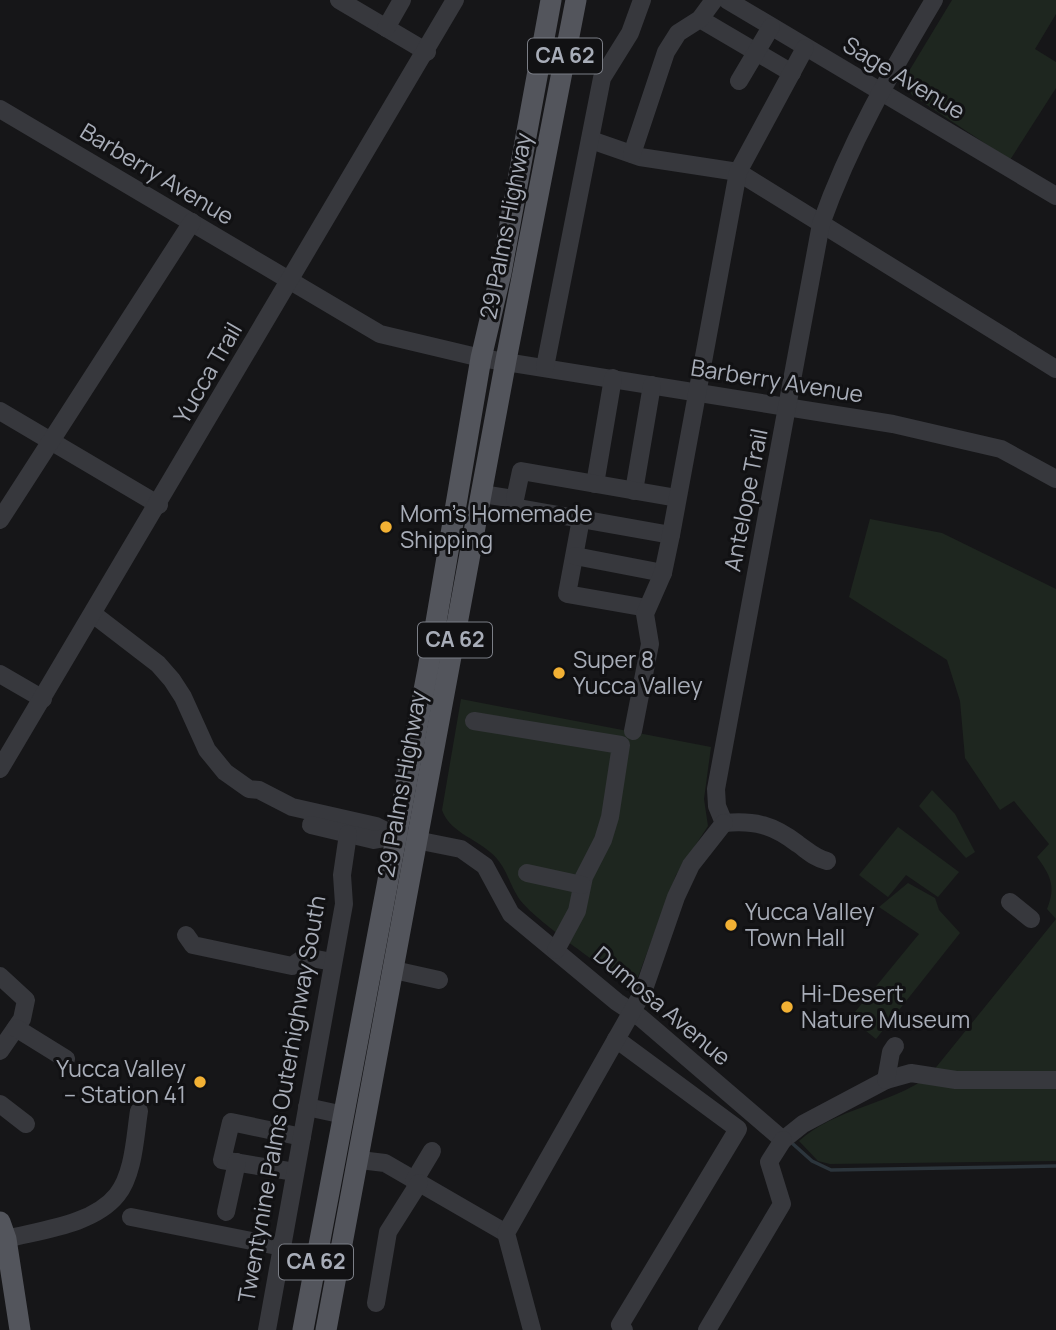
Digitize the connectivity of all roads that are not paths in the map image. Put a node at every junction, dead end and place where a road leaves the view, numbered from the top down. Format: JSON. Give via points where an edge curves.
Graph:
{"nodes":[{"id":1,"x":339,"y":0,"type":"edge"},
{"id":2,"x":402,"y":0,"type":"edge"},
{"id":3,"x":456,"y":0,"type":"edge"},
{"id":4,"x":551,"y":0,"type":"edge"},
{"id":5,"x":576,"y":0,"type":"edge"},
{"id":6,"x":642,"y":0,"type":"edge"},
{"id":7,"x":714,"y":0,"type":"edge"},
{"id":8,"x":727,"y":0,"type":"edge"},
{"id":9,"x":934,"y":0,"type":"edge"},
{"id":10,"x":699,"y":19,"type":"junction"},
{"id":11,"x":771,"y":27,"type":"junction"},
{"id":12,"x":386,"y":28,"type":"junction"},
{"id":13,"x":805,"y":48,"type":"junction"},
{"id":14,"x":427,"y":52,"type":"junction"},
{"id":15,"x":757,"y":52,"type":"junction"},
{"id":16,"x":792,"y":72,"type":"junction"},
{"id":17,"x":739,"y":81,"type":"dead end"},
{"id":18,"x":879,"y":92,"type":"junction"},
{"id":19,"x":0,"y":109,"type":"edge"},
{"id":20,"x":591,"y":140,"type":"junction"},
{"id":21,"x":632,"y":154,"type":"junction"},
{"id":22,"x":738,"y":172,"type":"junction"},
{"id":23,"x":1056,"y":196,"type":"edge"},
{"id":24,"x":192,"y":222,"type":"junction"},
{"id":25,"x":821,"y":225,"type":"junction"},
{"id":26,"x":290,"y":281,"type":"junction"},
{"id":27,"x":481,"y":358,"type":"junction"},
{"id":28,"x":506,"y":360,"type":"junction"},
{"id":29,"x":545,"y":366,"type":"junction"},
{"id":30,"x":1056,"y":369,"type":"edge"},
{"id":31,"x":613,"y":378,"type":"junction"},
{"id":32,"x":652,"y":385,"type":"junction"},
{"id":33,"x":695,"y":392,"type":"junction"},
{"id":34,"x":788,"y":408,"type":"junction"},
{"id":35,"x":0,"y":411,"type":"edge"},
{"id":36,"x":50,"y":440,"type":"junction"},
{"id":37,"x":1056,"y":479,"type":"edge"},
{"id":38,"x":595,"y":484,"type":"junction"},
{"id":39,"x":634,"y":491,"type":"junction"},
{"id":40,"x":482,"y":494,"type":"junction"},
{"id":41,"x":677,"y":498,"type":"junction"},
{"id":42,"x":515,"y":499,"type":"junction"},
{"id":43,"x":159,"y":505,"type":"junction"},
{"id":44,"x":581,"y":519,"type":"junction"},
{"id":45,"x":0,"y":520,"type":"edge"},
{"id":46,"x":671,"y":534,"type":"junction"},
{"id":47,"x":575,"y":556,"type":"junction"},
{"id":48,"x":663,"y":573,"type":"junction"},
{"id":49,"x":647,"y":608,"type":"junction"},
{"id":50,"x":93,"y":614,"type":"junction"},
{"id":51,"x":0,"y":674,"type":"edge"},
{"id":52,"x":43,"y":699,"type":"junction"},
{"id":53,"x":474,"y":721,"type":"dead end"},
{"id":54,"x":633,"y":731,"type":"dead end"},
{"id":55,"x":0,"y":769,"type":"edge"},
{"id":56,"x":249,"y":789,"type":"junction"},
{"id":57,"x":724,"y":823,"type":"junction"},
{"id":58,"x":348,"y":834,"type":"junction"},
{"id":59,"x":407,"y":838,"type":"junction"},
{"id":60,"x":827,"y":861,"type":"dead end"},
{"id":61,"x":527,"y":873,"type":"dead end"},
{"id":62,"x":582,"y":885,"type":"junction"},
{"id":63,"x":1010,"y":902,"type":"dead end"},
{"id":64,"x":1031,"y":919,"type":"dead end"},
{"id":65,"x":186,"y":935,"type":"dead end"},
{"id":66,"x":556,"y":950,"type":"junction"},
{"id":67,"x":333,"y":962,"type":"junction"},
{"id":68,"x":394,"y":970,"type":"junction"},
{"id":69,"x":0,"y":976,"type":"edge"},
{"id":70,"x":439,"y":980,"type":"dead end"},
{"id":71,"x":631,"y":1012,"type":"junction"},
{"id":72,"x":16,"y":1028,"type":"junction"},
{"id":73,"x":615,"y":1039,"type":"junction"},
{"id":74,"x":895,"y":1046,"type":"dead end"},
{"id":75,"x":0,"y":1051,"type":"edge"},
{"id":76,"x":66,"y":1059,"type":"dead end"},
{"id":77,"x":886,"y":1080,"type":"junction"},
{"id":78,"x":1056,"y":1080,"type":"edge"},
{"id":79,"x":0,"y":1104,"type":"edge"},
{"id":80,"x":307,"y":1107,"type":"junction"},
{"id":81,"x":139,"y":1111,"type":"dead end"},
{"id":82,"x":344,"y":1115,"type":"junction"},
{"id":83,"x":26,"y":1124,"type":"dead end"},
{"id":84,"x":302,"y":1137,"type":"junction"},
{"id":85,"x":783,"y":1140,"type":"junction"},
{"id":86,"x":432,"y":1151,"type":"dead end"},
{"id":87,"x":360,"y":1160,"type":"junction"},
{"id":88,"x":237,"y":1162,"type":"junction"},
{"id":89,"x":295,"y":1172,"type":"junction"},
{"id":90,"x":416,"y":1182,"type":"junction"},
{"id":91,"x":226,"y":1212,"type":"dead end"},
{"id":92,"x":131,"y":1217,"type":"dead end"},
{"id":93,"x":3,"y":1231,"type":"edge"},
{"id":94,"x":506,"y":1233,"type":"junction"},
{"id":95,"x":282,"y":1247,"type":"junction"},
{"id":96,"x":376,"y":1303,"type":"dead end"},
{"id":97,"x":20,"y":1330,"type":"edge"},
{"id":98,"x":267,"y":1330,"type":"edge"},
{"id":99,"x":303,"y":1330,"type":"edge"},
{"id":100,"x":327,"y":1330,"type":"edge"},
{"id":101,"x":532,"y":1330,"type":"edge"},
{"id":102,"x":624,"y":1330,"type":"edge"},
{"id":103,"x":707,"y":1330,"type":"edge"}],
"edges":[{"from":1,"to":12,"type":"street"},
{"from":2,"to":12,"type":"street"},
{"from":3,"to":14,"type":"street","name":"Yucca Trail"},
{"from":4,"to":27,"type":"main road","name":"29 Palms Highway","number":"CA 62"},
{"from":5,"to":28,"type":"main road","name":"29 Palms Highway","number":"CA 62"},
{"from":6,"to":20,"type":"street","via":[[630,33],[602,78]]},
{"from":7,"to":10,"type":"street"},
{"from":8,"to":11,"type":"street","name":"Sage Avenue"},
{"from":9,"to":18,"type":"street","name":"Antelope Trail"},
{"from":10,"to":15,"type":"street"},
{"from":10,"to":21,"type":"street","via":[[678,33],[666,52]]},
{"from":11,"to":13,"type":"street","name":"Sage Avenue"},
{"from":11,"to":15,"type":"street"},
{"from":12,"to":14,"type":"street"},
{"from":13,"to":16,"type":"street"},
{"from":13,"to":18,"type":"street","name":"Sage Avenue"},
{"from":14,"to":26,"type":"street","name":"Yucca Trail"},
{"from":15,"to":16,"type":"street"},
{"from":15,"to":17,"type":"street"},
{"from":16,"to":22,"type":"street"},
{"from":18,"to":23,"type":"street","name":"Sage Avenue"},
{"from":18,"to":25,"type":"street","name":"Antelope Trail","via":[[842,166]]},
{"from":19,"to":24,"type":"street","name":"Barberry Avenue"},
{"from":20,"to":21,"type":"street"},
{"from":20,"to":29,"type":"street"},
{"from":21,"to":22,"type":"street"},
{"from":22,"to":25,"type":"street"},
{"from":22,"to":33,"type":"street"},
{"from":24,"to":26,"type":"street","name":"Barberry Avenue"},
{"from":24,"to":36,"type":"street"},
{"from":25,"to":30,"type":"street"},
{"from":25,"to":34,"type":"street","name":"Antelope Trail"},
{"from":26,"to":27,"type":"street","name":"Barberry Avenue","via":[[380,334]]},
{"from":26,"to":43,"type":"street","name":"Yucca Trail"},
{"from":27,"to":28,"type":"street","name":"Barberry Avenue"},
{"from":27,"to":59,"type":"main road","name":"29 Palms Highway","number":"CA 62"},
{"from":28,"to":29,"type":"street","name":"Barberry Avenue"},
{"from":28,"to":40,"type":"main road","name":"29 Palms Highway","number":"CA 62"},
{"from":29,"to":31,"type":"street","name":"Barberry Avenue"},
{"from":31,"to":32,"type":"street","name":"Barberry Avenue"},
{"from":31,"to":38,"type":"street"},
{"from":32,"to":33,"type":"street","name":"Barberry Avenue"},
{"from":32,"to":39,"type":"street"},
{"from":33,"to":34,"type":"street","name":"Barberry Avenue"},
{"from":33,"to":41,"type":"street"},
{"from":34,"to":37,"type":"street","name":"Barberry Avenue","via":[[893,424],[1001,449]]},
{"from":34,"to":57,"type":"street","name":"Antelope Trail","via":[[716,789]]},
{"from":35,"to":36,"type":"street"},
{"from":36,"to":43,"type":"street"},
{"from":36,"to":45,"type":"street"},
{"from":38,"to":39,"type":"street"},
{"from":38,"to":42,"type":"street","via":[[521,471]]},
{"from":39,"to":41,"type":"street"},
{"from":40,"to":42,"type":"street"},
{"from":40,"to":59,"type":"main road","name":"29 Palms Highway","number":"CA 62"},
{"from":41,"to":46,"type":"street"},
{"from":42,"to":44,"type":"street","via":[[513,507]]},
{"from":43,"to":50,"type":"street","name":"Yucca Trail"},
{"from":44,"to":46,"type":"street"},
{"from":44,"to":47,"type":"street"},
{"from":46,"to":48,"type":"street"},
{"from":47,"to":48,"type":"street"},
{"from":47,"to":49,"type":"street","via":[[567,594]]},
{"from":48,"to":49,"type":"street"},
{"from":49,"to":54,"type":"street","via":[[650,644]]},
{"from":50,"to":52,"type":"street","name":"Yucca Trail"},
{"from":50,"to":56,"type":"street","name":"Dumosa Avenue","via":[[158,664],[183,697],[207,750],[225,772]]},
{"from":51,"to":52,"type":"street"},
{"from":52,"to":55,"type":"street","name":"Yucca Trail"},
{"from":53,"to":62,"type":"street","via":[[621,745],[610,817]]},
{"from":56,"to":58,"type":"street","name":"Dumosa Avenue","via":[[252,798],[270,809]]},
{"from":56,"to":59,"type":"street","name":"Dumosa Avenue","via":[[292,807],[376,826]]},
{"from":57,"to":60,"type":"street","via":[[760,821]]},
{"from":57,"to":71,"type":"street","via":[[691,865],[655,965]]},
{"from":58,"to":59,"type":"street","name":"Dumosa Avenue","via":[[374,840]]},
{"from":58,"to":67,"type":"street","name":"Twentynine Palms Outerhighway South","via":[[342,875],[344,904]]},
{"from":59,"to":66,"type":"street","name":"Dumosa Avenue","via":[[461,849],[485,866],[511,914]]},
{"from":59,"to":68,"type":"main road","name":"29 Palms Highway","number":"CA 62"},
{"from":59,"to":82,"type":"main road","name":"29 Palms Highway","number":"CA 62"},
{"from":61,"to":62,"type":"street"},
{"from":62,"to":66,"type":"street","via":[[577,911]]},
{"from":63,"to":64,"type":"street"},
{"from":65,"to":67,"type":"street","via":[[192,945],[292,966],[305,957]]},
{"from":66,"to":71,"type":"street","name":"Dumosa Avenue"},
{"from":67,"to":80,"type":"street","name":"Twentynine Palms Outerhighway South"},
{"from":68,"to":70,"type":"street"},
{"from":68,"to":87,"type":"main road","name":"29 Palms Highway","number":"CA 62"},
{"from":69,"to":72,"type":"street","via":[[26,1000]]},
{"from":71,"to":73,"type":"street"},
{"from":71,"to":85,"type":"street","name":"Dumosa Avenue"},
{"from":72,"to":75,"type":"street"},
{"from":72,"to":76,"type":"street"},
{"from":73,"to":94,"type":"street"},
{"from":73,"to":102,"type":"street","via":[[738,1129],[620,1325]]},
{"from":74,"to":77,"type":"street"},
{"from":77,"to":78,"type":"street","via":[[911,1073],[956,1080]]},
{"from":77,"to":85,"type":"street","via":[[803,1124]]},
{"from":79,"to":83,"type":"street"},
{"from":80,"to":82,"type":"street"},
{"from":80,"to":84,"type":"street","name":"Twentynine Palms Outerhighway South"},
{"from":81,"to":93,"type":"street","via":[[128,1169],[117,1195],[79,1219]]},
{"from":82,"to":99,"type":"main road","name":"29 Palms Highway","number":"CA 62"},
{"from":84,"to":88,"type":"street","via":[[231,1122],[222,1160]]},
{"from":84,"to":89,"type":"street","name":"Twentynine Palms Outerhighway South"},
{"from":85,"to":103,"type":"street","via":[[769,1162],[782,1204]]},
{"from":86,"to":90,"type":"street"},
{"from":87,"to":90,"type":"street","via":[[385,1163]]},
{"from":87,"to":100,"type":"main road","name":"29 Palms Highway","number":"CA 62"},
{"from":88,"to":89,"type":"street"},
{"from":88,"to":91,"type":"street"},
{"from":89,"to":95,"type":"street","name":"Twentynine Palms Outerhighway South"},
{"from":90,"to":94,"type":"street"},
{"from":90,"to":96,"type":"street","via":[[388,1232]]},
{"from":92,"to":95,"type":"street"},
{"from":93,"to":97,"type":"main road"},
{"from":94,"to":101,"type":"street"},
{"from":95,"to":98,"type":"street","name":"Twentynine Palms Outerhighway South"}]}
